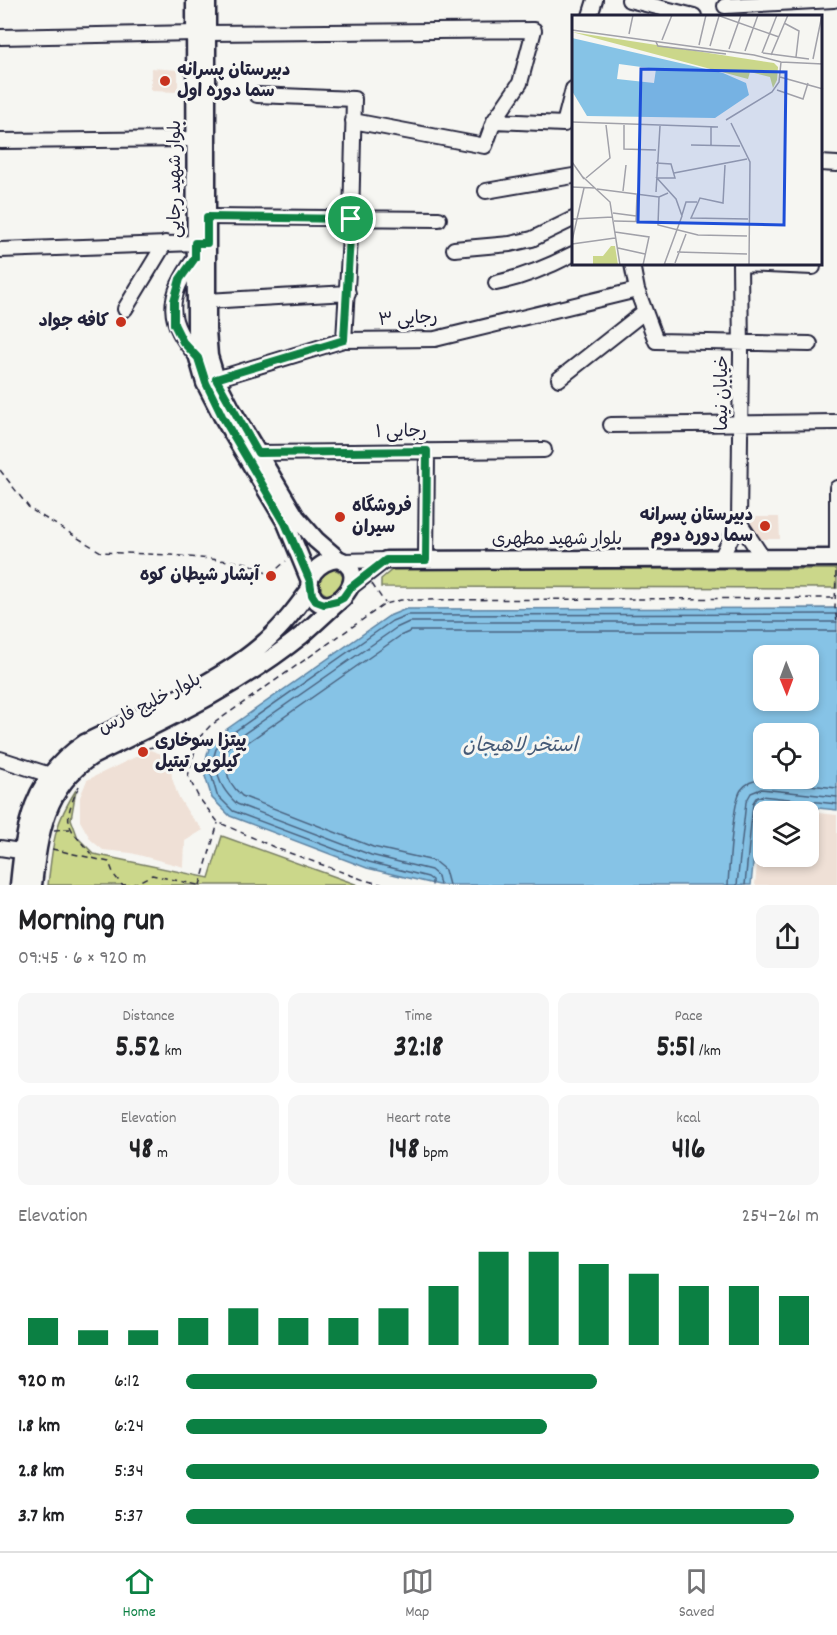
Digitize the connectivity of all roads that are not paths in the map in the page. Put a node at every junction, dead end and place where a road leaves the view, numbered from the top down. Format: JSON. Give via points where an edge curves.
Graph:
{"nodes":[{"id":1,"x":195,"y":0,"type":"edge"},
{"id":2,"x":207,"y":0,"type":"edge"},
{"id":3,"x":595,"y":0,"type":"edge"},
{"id":4,"x":629,"y":0,"type":"edge"},
{"id":5,"x":834,"y":0,"type":"edge"},
{"id":6,"x":725,"y":7,"type":"edge"},
{"id":7,"x":590,"y":15,"type":"edge"},
{"id":8,"x":690,"y":15,"type":"edge"},
{"id":9,"x":201,"y":33,"type":"junction"},
{"id":10,"x":0,"y":37,"type":"edge"},
{"id":11,"x":572,"y":92,"type":"edge"},
{"id":12,"x":257,"y":96,"type":"dead end"},
{"id":13,"x":352,"y":121,"type":"junction"},
{"id":14,"x":495,"y":121,"type":"junction"},
{"id":15,"x":195,"y":139,"type":"junction"},
{"id":16,"x":0,"y":141,"type":"edge"},
{"id":17,"x":822,"y":163,"type":"edge"},
{"id":18,"x":837,"y":164,"type":"edge"},
{"id":19,"x":572,"y":176,"type":"edge"},
{"id":20,"x":486,"y":191,"type":"dead end"},
{"id":21,"x":207,"y":217,"type":"junction"},
{"id":22,"x":351,"y":219,"type":"junction"},
{"id":23,"x":439,"y":219,"type":"dead end"},
{"id":24,"x":572,"y":219,"type":"edge"},
{"id":25,"x":165,"y":243,"type":"junction"},
{"id":26,"x":199,"y":248,"type":"junction"},
{"id":27,"x":454,"y":249,"type":"dead end"},
{"id":28,"x":0,"y":250,"type":"edge"},
{"id":29,"x":572,"y":255,"type":"edge"},
{"id":30,"x":632,"y":266,"type":"edge"},
{"id":31,"x":740,"y":266,"type":"edge"},
{"id":32,"x":789,"y":266,"type":"edge"},
{"id":33,"x":813,"y":267,"type":"dead end"},
{"id":34,"x":496,"y":283,"type":"dead end"},
{"id":35,"x":637,"y":290,"type":"junction"},
{"id":36,"x":348,"y":292,"type":"junction"},
{"id":37,"x":207,"y":301,"type":"junction"},
{"id":38,"x":125,"y":309,"type":"dead end"},
{"id":39,"x":644,"y":312,"type":"junction"},
{"id":40,"x":344,"y":340,"type":"junction"},
{"id":41,"x":741,"y":343,"type":"junction"},
{"id":42,"x":810,"y":344,"type":"dead end"},
{"id":43,"x":216,"y":379,"type":"junction"},
{"id":44,"x":560,"y":379,"type":"dead end"},
{"id":45,"x":740,"y":422,"type":"junction"},
{"id":46,"x":837,"y":422,"type":"edge"},
{"id":47,"x":611,"y":425,"type":"dead end"},
{"id":48,"x":544,"y":450,"type":"dead end"},
{"id":49,"x":427,"y":451,"type":"junction"},
{"id":50,"x":258,"y":453,"type":"junction"},
{"id":51,"x":837,"y":488,"type":"edge"},
{"id":52,"x":739,"y":522,"type":"junction"},
{"id":53,"x":721,"y":558,"type":"junction"},
{"id":54,"x":763,"y":558,"type":"junction"},
{"id":55,"x":837,"y":558,"type":"edge"},
{"id":56,"x":341,"y":560,"type":"junction"},
{"id":57,"x":386,"y":560,"type":"junction"},
{"id":58,"x":426,"y":560,"type":"junction"},
{"id":59,"x":310,"y":585,"type":"junction"},
{"id":60,"x":347,"y":593,"type":"junction"},
{"id":61,"x":0,"y":759,"type":"edge"},
{"id":62,"x":50,"y":775,"type":"junction"},
{"id":63,"x":0,"y":848,"type":"edge"},
{"id":64,"x":33,"y":850,"type":"junction"},
{"id":65,"x":18,"y":885,"type":"edge"},
{"id":66,"x":33,"y":885,"type":"edge"}],
"edges":[{"from":1,"to":9,"type":"main road","name":"بلوار شهید رجایی"},
{"from":2,"to":9,"type":"main road","name":"بلوار شهید رجایی"},
{"from":3,"to":7,"type":"street"},
{"from":4,"to":8,"type":"street"},
{"from":5,"to":6,"type":"street"},
{"from":9,"to":10,"type":"street"},
{"from":9,"to":14,"type":"street","via":[[534,30],[520,83]]},
{"from":9,"to":15,"type":"main road","name":"بلوار شهید رجایی"},
{"from":9,"to":21,"type":"main road","name":"بلوار شهید رجایی"},
{"from":11,"to":14,"type":"street","via":[[564,124]]},
{"from":12,"to":13,"type":"street","via":[[354,99]]},
{"from":13,"to":14,"type":"street","via":[[485,146]]},
{"from":13,"to":22,"type":"street"},
{"from":15,"to":16,"type":"street"},
{"from":15,"to":26,"type":"main road","name":"بلوار شهید رجایی"},
{"from":17,"to":18,"type":"street"},
{"from":19,"to":20,"type":"street"},
{"from":21,"to":22,"type":"street"},
{"from":21,"to":26,"type":"main road","name":"بلوار شهید رجایی"},
{"from":22,"to":23,"type":"street"},
{"from":22,"to":36,"type":"street"},
{"from":24,"to":27,"type":"street","via":[[532,239]]},
{"from":25,"to":26,"type":"street"},
{"from":25,"to":28,"type":"street"},
{"from":25,"to":38,"type":"street"},
{"from":26,"to":37,"type":"main road","name":"بلوار شهید رجایی"},
{"from":26,"to":59,"type":"main road","name":"بلوار شهید رجایی","via":[[195,330],[206,383],[285,523]]},
{"from":29,"to":34,"type":"street","via":[[540,271]]},
{"from":30,"to":35,"type":"street"},
{"from":31,"to":41,"type":"street","name":"خیابان نیما"},
{"from":32,"to":33,"type":"street"},
{"from":35,"to":39,"type":"street"},
{"from":35,"to":40,"type":"street","name":"رجایی ۳","via":[[435,339]]},
{"from":36,"to":37,"type":"street"},
{"from":36,"to":40,"type":"street"},
{"from":37,"to":43,"type":"main road","name":"بلوار شهید رجایی","via":[[209,356]]},
{"from":39,"to":41,"type":"street","via":[[656,341]]},
{"from":39,"to":44,"type":"street"},
{"from":40,"to":43,"type":"street","name":"رجایی ۳"},
{"from":41,"to":42,"type":"street"},
{"from":41,"to":45,"type":"street","name":"خیابان نیما"},
{"from":43,"to":50,"type":"main road","name":"بلوار شهید رجایی"},
{"from":45,"to":46,"type":"street"},
{"from":45,"to":47,"type":"street"},
{"from":45,"to":52,"type":"street","name":"خیابان نیما"},
{"from":48,"to":49,"type":"street","name":"رجایی ۱"},
{"from":49,"to":50,"type":"street","name":"رجایی ۱"},
{"from":49,"to":58,"type":"street"},
{"from":50,"to":56,"type":"main road","name":"بلوار شهید رجایی","via":[[296,517]]},
{"from":51,"to":55,"type":"street"},
{"from":52,"to":53,"type":"street","name":"خیابان نیما"},
{"from":52,"to":54,"type":"street"},
{"from":53,"to":54,"type":"main road","name":"بلوار شهید مطهری"},
{"from":53,"to":58,"type":"main road","name":"بلوار شهید مطهری"},
{"from":54,"to":55,"type":"main road","name":"بلوار شهید مطهری"},
{"from":56,"to":57,"type":"street"},
{"from":56,"to":59,"type":"main road","via":[[319,565]]},
{"from":56,"to":60,"type":"main road","via":[[350,568]]},
{"from":57,"to":58,"type":"main road","name":"بلوار شهید مطهری"},
{"from":57,"to":60,"type":"street"},
{"from":59,"to":60,"type":"main road","via":[[316,601],[324,604]]},
{"from":59,"to":62,"type":"main road","name":"بلوار خلیج فارس","via":[[288,620],[257,648],[205,682],[67,754]]},
{"from":60,"to":64,"type":"main road","name":"بلوار خلیج فارس","via":[[302,635],[240,678],[77,766],[51,801]]},
{"from":61,"to":62,"type":"street"},
{"from":62,"to":64,"type":"main road","name":"بلوار خلیج فارس","via":[[28,820]]},
{"from":63,"to":64,"type":"street"},
{"from":64,"to":65,"type":"main road","name":"بلوار خلیج فارس"},
{"from":64,"to":66,"type":"main road","name":"بلوار خلیج فارس"}]}
